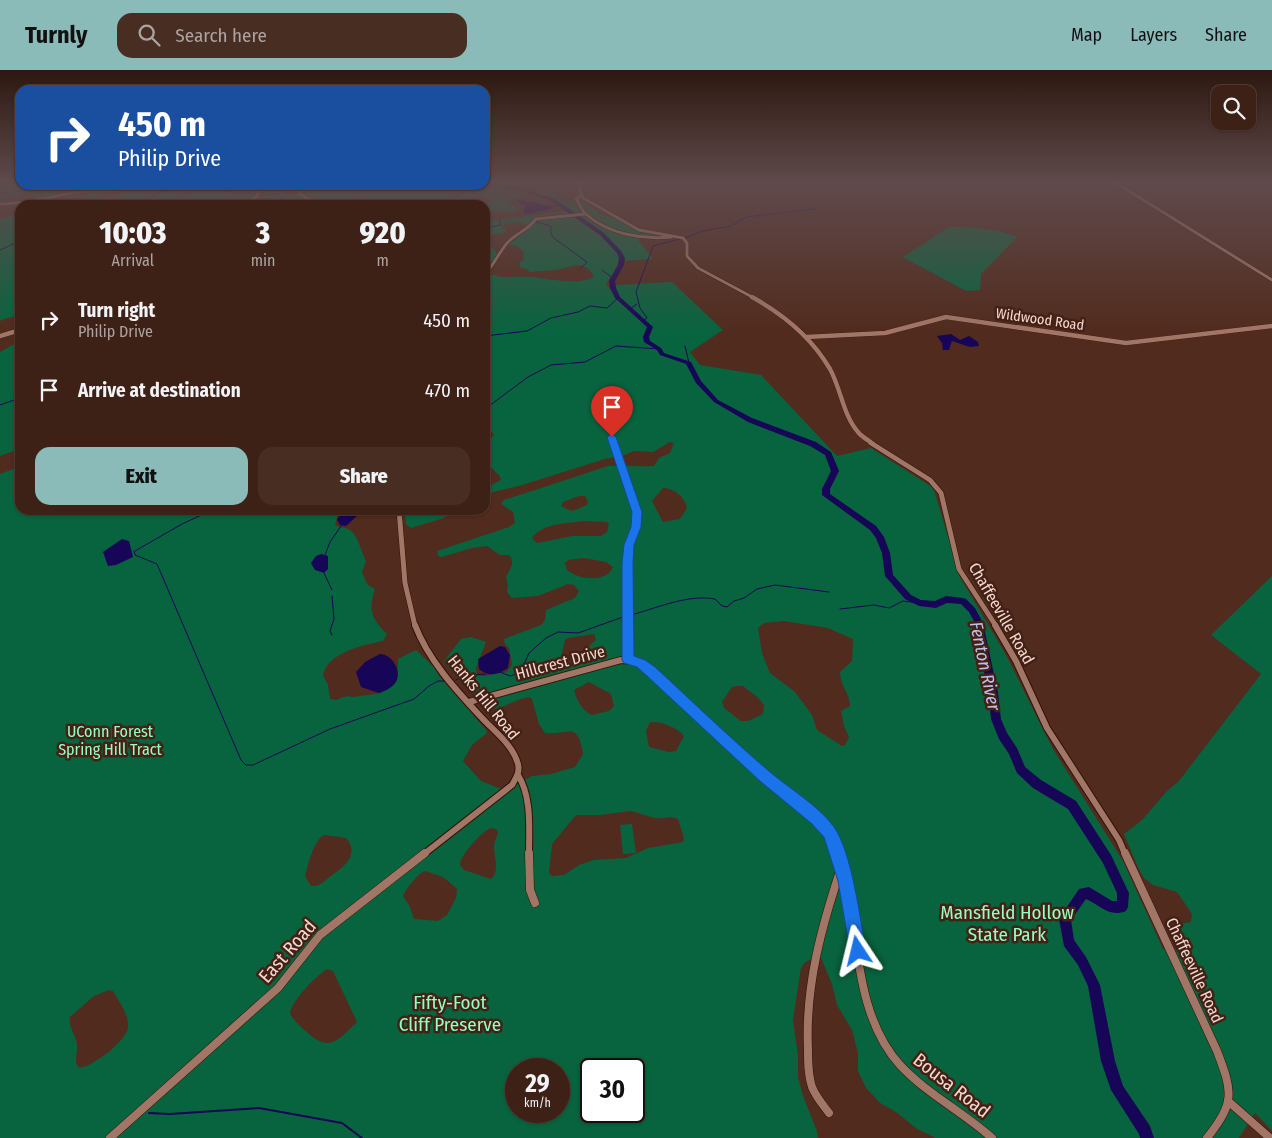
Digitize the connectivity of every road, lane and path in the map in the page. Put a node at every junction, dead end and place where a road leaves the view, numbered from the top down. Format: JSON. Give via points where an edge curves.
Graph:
{"nodes":[{"id":1,"x":525,"y":231,"type":"edge"},
{"id":2,"x":615,"y":231,"type":"edge"},
{"id":3,"x":644,"y":231,"type":"edge"},
{"id":4,"x":1193,"y":231,"type":"edge"},
{"id":5,"x":678,"y":236,"type":"junction"},
{"id":6,"x":490,"y":270,"type":"edge"},
{"id":7,"x":1272,"y":280,"type":"edge"},
{"id":8,"x":1272,"y":326,"type":"edge"},
{"id":9,"x":15,"y":332,"type":"edge"},
{"id":10,"x":0,"y":336,"type":"edge"},
{"id":11,"x":806,"y":337,"type":"junction"},
{"id":12,"x":612,"y":437,"type":"dead end"},
{"id":13,"x":400,"y":515,"type":"edge"},
{"id":14,"x":628,"y":660,"type":"junction"},
{"id":15,"x":469,"y":702,"type":"junction"},
{"id":16,"x":518,"y":775,"type":"junction"},
{"id":17,"x":842,"y":865,"type":"junction"},
{"id":18,"x":535,"y":903,"type":"dead end"},
{"id":19,"x":867,"y":1004,"type":"joint"},
{"id":20,"x":1228,"y":1101,"type":"junction"},
{"id":21,"x":829,"y":1113,"type":"dead end"},
{"id":22,"x":110,"y":1138,"type":"edge"},
{"id":23,"x":992,"y":1138,"type":"edge"},
{"id":24,"x":1207,"y":1138,"type":"edge"},
{"id":25,"x":1270,"y":1138,"type":"edge"}],
"edges":[{"from":1,"to":6,"type":"street","via":[[510,240]]},
{"from":2,"to":5,"type":"street","via":[[643,238]]},
{"from":3,"to":5,"type":"street"},
{"from":4,"to":7,"type":"street"},
{"from":5,"to":11,"type":"street","name":"Chaffeeville Road","via":[[687,243],[686,253],[698,268],[767,305]]},
{"from":8,"to":11,"type":"street","name":"Wildwood Road","via":[[1125,343],[946,317],[885,333]]},
{"from":9,"to":10,"type":"street"},
{"from":11,"to":20,"type":"street","name":"Chaffeeville Road","via":[[835,379],[848,416],[858,432],[882,452],[930,480],[940,493],[959,569],[1016,661],[1047,728],[1119,840],[1216,1049],[1227,1078]]},
{"from":12,"to":14,"type":"street","via":[[637,512],[636,527],[629,545]]},
{"from":13,"to":15,"type":"street","name":"Hanks Hill Road","via":[[413,622],[427,650]]},
{"from":14,"to":15,"type":"street","name":"Hillcrest Drive","via":[[565,674]]},
{"from":14,"to":17,"type":"street","name":"Hillcrest Drive","via":[[651,671],[764,776],[820,822],[833,838]]},
{"from":15,"to":16,"type":"street","name":"Hanks Hill Road","via":[[516,759]]},
{"from":16,"to":18,"type":"street","name":"Hanks Hill Road","via":[[524,783],[530,839],[530,890]]},
{"from":16,"to":22,"type":"street","name":"East Road","via":[[512,784],[320,935],[278,988]]},
{"from":17,"to":19,"type":"street","name":"Hillcrest Drive"},
{"from":17,"to":21,"type":"street","via":[[815,959],[808,1002],[810,1077],[814,1092]]},
{"from":19,"to":23,"type":"street","name":"Bousa Road","via":[[887,1049],[903,1070]]},
{"from":20,"to":24,"type":"street","name":"Chaffeeville Road","via":[[1226,1113]]},
{"from":20,"to":25,"type":"street"}]}
